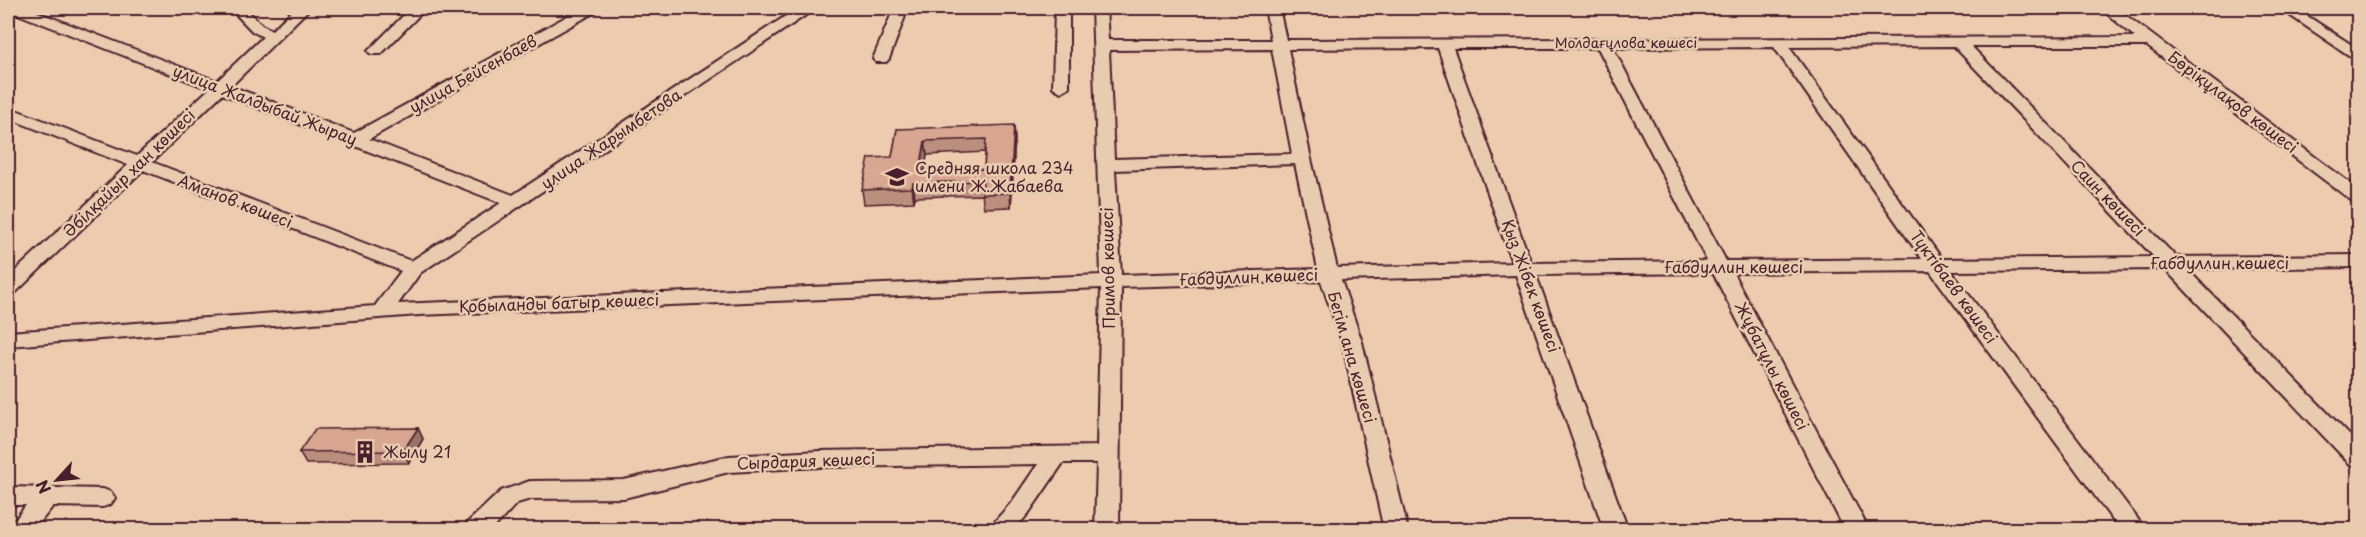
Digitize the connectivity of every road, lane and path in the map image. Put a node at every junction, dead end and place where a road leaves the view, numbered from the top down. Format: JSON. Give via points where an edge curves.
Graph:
{"nodes":[{"id":1,"x":15,"y":8,"type":"edge"},
{"id":2,"x":237,"y":8,"type":"edge"},
{"id":3,"x":303,"y":8,"type":"edge"},
{"id":4,"x":419,"y":8,"type":"edge"},
{"id":5,"x":592,"y":8,"type":"edge"},
{"id":6,"x":807,"y":8,"type":"edge"},
{"id":7,"x":901,"y":8,"type":"edge"},
{"id":8,"x":1062,"y":8,"type":"edge"},
{"id":9,"x":1099,"y":8,"type":"edge"},
{"id":10,"x":1272,"y":8,"type":"edge"},
{"id":11,"x":2108,"y":8,"type":"edge"},
{"id":12,"x":2286,"y":8,"type":"edge"},
{"id":13,"x":272,"y":36,"type":"junction"},
{"id":14,"x":2152,"y":41,"type":"junction"},
{"id":15,"x":1778,"y":42,"type":"junction"},
{"id":16,"x":1958,"y":42,"type":"junction"},
{"id":17,"x":1603,"y":43,"type":"junction"},
{"id":18,"x":1444,"y":44,"type":"junction"},
{"id":19,"x":1101,"y":45,"type":"junction"},
{"id":20,"x":1278,"y":46,"type":"junction"},
{"id":21,"x":376,"y":51,"type":"dead end"},
{"id":22,"x":2358,"y":55,"type":"edge"},
{"id":23,"x":881,"y":59,"type":"dead end"},
{"id":24,"x":219,"y":87,"type":"junction"},
{"id":25,"x":1061,"y":87,"type":"dead end"},
{"id":26,"x":8,"y":112,"type":"edge"},
{"id":27,"x":354,"y":140,"type":"junction"},
{"id":28,"x":1302,"y":159,"type":"junction"},
{"id":29,"x":139,"y":164,"type":"junction"},
{"id":30,"x":1106,"y":165,"type":"junction"},
{"id":31,"x":2355,"y":190,"type":"edge"},
{"id":32,"x":516,"y":202,"type":"junction"},
{"id":33,"x":2358,"y":261,"type":"edge"},
{"id":34,"x":2169,"y":263,"type":"junction"},
{"id":35,"x":1936,"y":265,"type":"junction"},
{"id":36,"x":1721,"y":267,"type":"junction"},
{"id":37,"x":413,"y":269,"type":"junction"},
{"id":38,"x":1525,"y":269,"type":"junction"},
{"id":39,"x":1329,"y":274,"type":"junction"},
{"id":40,"x":1110,"y":281,"type":"junction"},
{"id":41,"x":8,"y":289,"type":"edge"},
{"id":42,"x":381,"y":311,"type":"junction"},
{"id":43,"x":8,"y":339,"type":"edge"},
{"id":44,"x":1108,"y":454,"type":"junction"},
{"id":45,"x":1056,"y":455,"type":"junction"},
{"id":46,"x":2358,"y":458,"type":"edge"},
{"id":47,"x":8,"y":496,"type":"edge"},
{"id":48,"x":47,"y":497,"type":"junction"},
{"id":49,"x":103,"y":498,"type":"dead end"},
{"id":50,"x":19,"y":530,"type":"edge"},
{"id":51,"x":476,"y":530,"type":"edge"},
{"id":52,"x":999,"y":530,"type":"edge"},
{"id":53,"x":1107,"y":530,"type":"edge"},
{"id":54,"x":1396,"y":530,"type":"edge"},
{"id":55,"x":1616,"y":530,"type":"edge"},
{"id":56,"x":1857,"y":530,"type":"edge"},
{"id":57,"x":2134,"y":530,"type":"edge"}],
"edges":[{"from":1,"to":24,"type":"street","name":"улица Жалдыбай Жырау"},
{"from":2,"to":13,"type":"street","via":[[256,28]]},
{"from":3,"to":13,"type":"street","name":"Әбілқайыр хан көшесі"},
{"from":4,"to":21,"type":"street"},
{"from":5,"to":27,"type":"street","name":"улица Бейсенбаев"},
{"from":6,"to":32,"type":"street","name":"улица Жарымбетова"},
{"from":7,"to":23,"type":"street"},
{"from":8,"to":25,"type":"street"},
{"from":9,"to":19,"type":"street","name":"Примов көшесі"},
{"from":10,"to":20,"type":"street","name":"Бегім ана көшесі"},
{"from":11,"to":14,"type":"street","name":"Бөріқұлақов көшесі"},
{"from":12,"to":22,"type":"street"},
{"from":13,"to":24,"type":"street","name":"Әбілқайыр хан көшесі"},
{"from":14,"to":16,"type":"street","name":"Молдағұлова көшесі"},
{"from":14,"to":31,"type":"street","name":"Бөріқұлақов көшесі"},
{"from":15,"to":16,"type":"street","name":"Молдағұлова көшесі"},
{"from":15,"to":17,"type":"street","name":"Молдағұлова көшесі"},
{"from":15,"to":35,"type":"street","name":"Түктібаев көшесі"},
{"from":16,"to":34,"type":"street","name":"Саин көшесі"},
{"from":17,"to":18,"type":"street","name":"Молдағұлова көшесі"},
{"from":17,"to":36,"type":"street","name":"Жұбатұлы көшесі"},
{"from":18,"to":20,"type":"street","name":"Молдағұлова көшесі"},
{"from":18,"to":38,"type":"street","name":"Қыз Жібек көшесі"},
{"from":19,"to":20,"type":"street","name":"Молдағұлова көшесі"},
{"from":19,"to":30,"type":"street","name":"Примов көшесі"},
{"from":20,"to":28,"type":"street","name":"Бегім ана көшесі"},
{"from":24,"to":27,"type":"street","name":"улица Жалдыбай Жырау"},
{"from":24,"to":29,"type":"street","name":"Әбілқайыр хан көшесі"},
{"from":26,"to":29,"type":"street","name":"Аманов көшесі"},
{"from":27,"to":32,"type":"street","name":"улица Жалдыбай Жырау"},
{"from":28,"to":30,"type":"street"},
{"from":28,"to":39,"type":"street","name":"Бегім ана көшесі"},
{"from":29,"to":37,"type":"street","name":"Аманов көшесі"},
{"from":29,"to":41,"type":"street","name":"Әбілқайыр хан көшесі"},
{"from":30,"to":40,"type":"street","name":"Примов көшесі"},
{"from":32,"to":37,"type":"street","name":"улица Жарымбетова"},
{"from":33,"to":34,"type":"street","name":"Ғабдуллин көшесі"},
{"from":34,"to":35,"type":"street","name":"Ғабдуллин көшесі"},
{"from":34,"to":46,"type":"street","name":"Саин көшесі"},
{"from":35,"to":36,"type":"street","name":"Ғабдуллин көшесі"},
{"from":35,"to":57,"type":"street","name":"Түктібаев көшесі"},
{"from":36,"to":38,"type":"street","name":"Ғабдуллин көшесі"},
{"from":36,"to":56,"type":"street","name":"Жұбатұлы көшесі"},
{"from":37,"to":42,"type":"street"},
{"from":38,"to":39,"type":"street","name":"Ғабдуллин көшесі"},
{"from":38,"to":55,"type":"street","name":"Қыз Жібек көшесі"},
{"from":39,"to":40,"type":"street","name":"Ғабдуллин көшесі"},
{"from":39,"to":54,"type":"street","name":"Бегім ана көшесі","via":[[1352,342]]},
{"from":40,"to":42,"type":"street","name":"Қобыланды батыр көшесі"},
{"from":40,"to":44,"type":"street","name":"Примов көшесі"},
{"from":42,"to":43,"type":"street","name":"Қобыланды батыр көшесі"},
{"from":44,"to":45,"type":"street","name":"Сырдария көшесі"},
{"from":44,"to":53,"type":"street","name":"Примов көшесі"},
{"from":45,"to":51,"type":"street","name":"Сырдария көшесі","via":[[729,464],[624,489],[530,490],[509,497]]},
{"from":45,"to":52,"type":"street","via":[[1020,508]]},
{"from":47,"to":48,"type":"street"},
{"from":48,"to":49,"type":"street"},
{"from":48,"to":50,"type":"street"}]}
